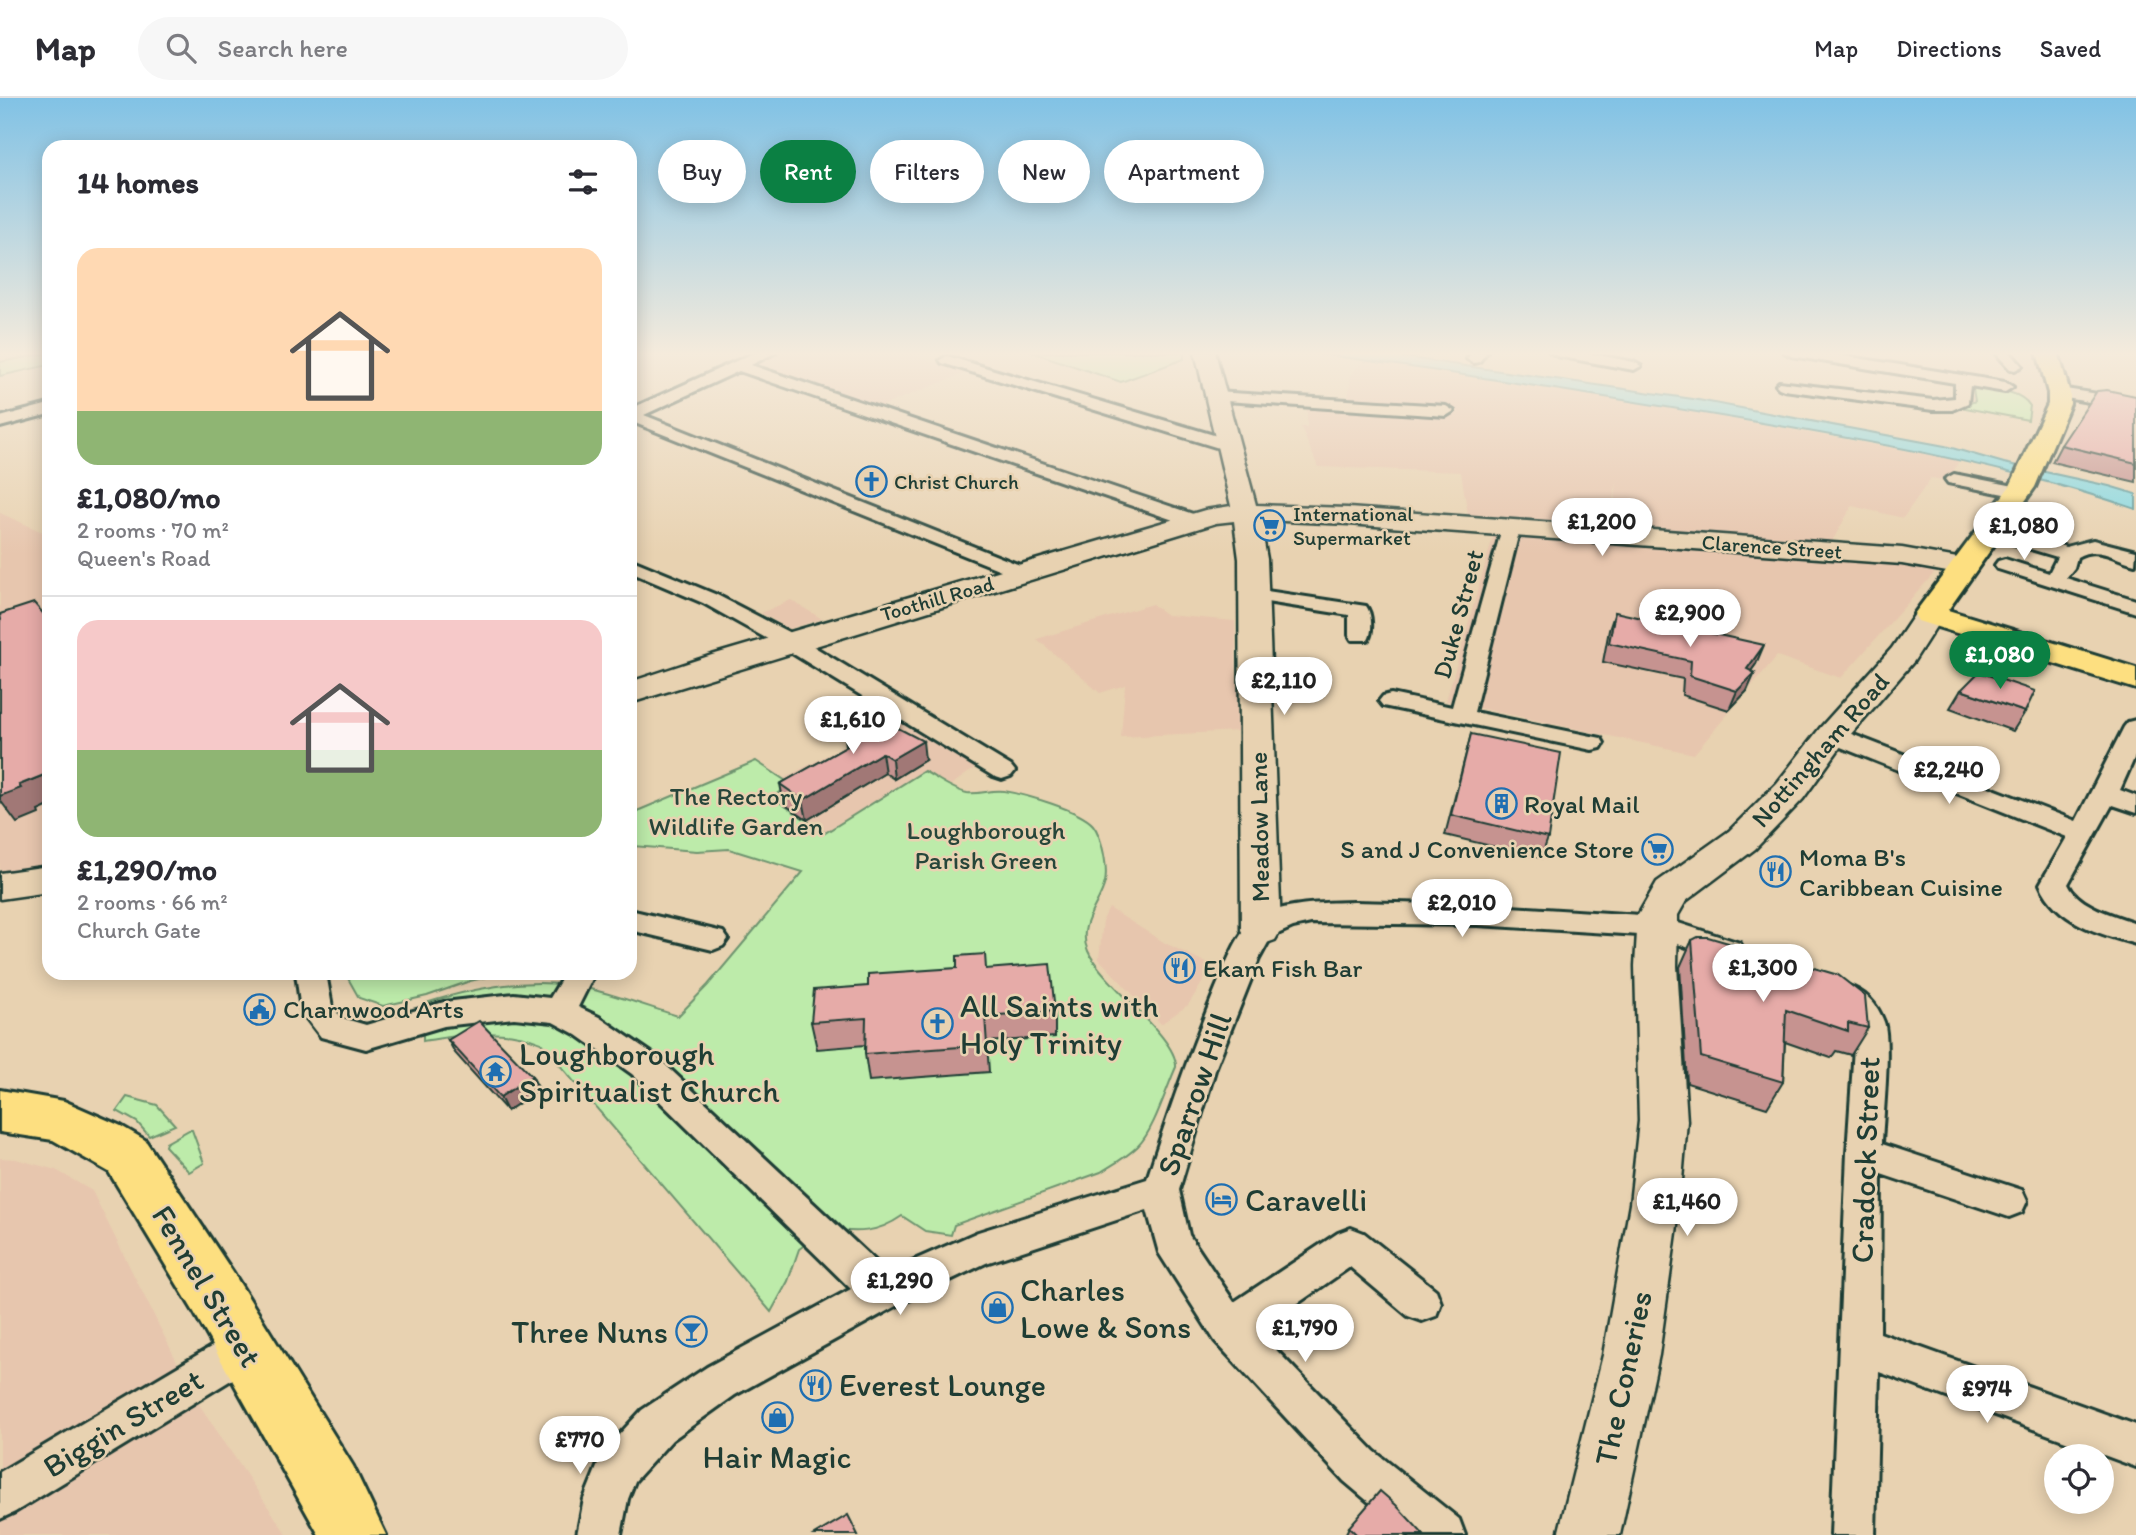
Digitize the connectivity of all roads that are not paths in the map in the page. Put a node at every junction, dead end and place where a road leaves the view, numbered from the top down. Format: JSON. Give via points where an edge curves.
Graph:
{"nodes":[{"id":1,"x":640,"y":419,"type":"edge"},
{"id":2,"x":895,"y":419,"type":"edge"},
{"id":3,"x":1142,"y":419,"type":"edge"},
{"id":4,"x":1222,"y":419,"type":"edge"},
{"id":5,"x":2052,"y":419,"type":"edge"},
{"id":6,"x":1228,"y":445,"type":"junction"},
{"id":7,"x":1954,"y":480,"type":"dead end"},
{"id":8,"x":2025,"y":481,"type":"junction"},
{"id":9,"x":1245,"y":512,"type":"junction"},
{"id":10,"x":1192,"y":520,"type":"junction"},
{"id":11,"x":1511,"y":528,"type":"junction"},
{"id":12,"x":1991,"y":531,"type":"junction"},
{"id":13,"x":2068,"y":554,"type":"junction"},
{"id":14,"x":2136,"y":558,"type":"edge"},
{"id":15,"x":2005,"y":565,"type":"dead end"},
{"id":16,"x":1964,"y":567,"type":"junction"},
{"id":17,"x":637,"y":568,"type":"edge"},
{"id":18,"x":1023,"y":573,"type":"junction"},
{"id":19,"x":2053,"y":581,"type":"junction"},
{"id":20,"x":1254,"y":595,"type":"junction"},
{"id":21,"x":2136,"y":607,"type":"edge"},
{"id":22,"x":1930,"y":614,"type":"junction"},
{"id":23,"x":1360,"y":635,"type":"dead end"},
{"id":24,"x":790,"y":642,"type":"junction"},
{"id":25,"x":2136,"y":679,"type":"edge"},
{"id":26,"x":637,"y":691,"type":"edge"},
{"id":27,"x":1391,"y":701,"type":"dead end"},
{"id":28,"x":1461,"y":716,"type":"junction"},
{"id":29,"x":2136,"y":727,"type":"edge"},
{"id":30,"x":1832,"y":735,"type":"junction"},
{"id":31,"x":1592,"y":743,"type":"dead end"},
{"id":32,"x":1002,"y":771,"type":"dead end"},
{"id":33,"x":2105,"y":794,"type":"junction"},
{"id":34,"x":2136,"y":805,"type":"edge"},
{"id":35,"x":2084,"y":834,"type":"junction"},
{"id":36,"x":42,"y":879,"type":"edge"},
{"id":37,"x":0,"y":886,"type":"edge"},
{"id":38,"x":637,"y":922,"type":"edge"},
{"id":39,"x":1657,"y":926,"type":"junction"},
{"id":40,"x":1261,"y":930,"type":"junction"},
{"id":41,"x":2136,"y":934,"type":"edge"},
{"id":42,"x":713,"y":939,"type":"dead end"},
{"id":43,"x":1763,"y":963,"type":"edge"},
{"id":44,"x":312,"y":980,"type":"edge"},
{"id":45,"x":577,"y":980,"type":"edge"},
{"id":46,"x":1822,"y":984,"type":"edge"},
{"id":47,"x":558,"y":1011,"type":"junction"},
{"id":48,"x":462,"y":1013,"type":"joint"},
{"id":49,"x":0,"y":1111,"type":"edge"},
{"id":50,"x":1864,"y":1153,"type":"junction"},
{"id":51,"x":1161,"y":1190,"type":"junction"},
{"id":52,"x":2009,"y":1201,"type":"dead end"},
{"id":53,"x":882,"y":1293,"type":"junction"},
{"id":54,"x":1422,"y":1303,"type":"dead end"},
{"id":55,"x":1229,"y":1328,"type":"junction"},
{"id":56,"x":1860,"y":1345,"type":"junction"},
{"id":57,"x":245,"y":1349,"type":"junction"},
{"id":58,"x":2136,"y":1446,"type":"edge"},
{"id":59,"x":0,"y":1497,"type":"edge"},
{"id":60,"x":354,"y":1535,"type":"edge"},
{"id":61,"x":599,"y":1535,"type":"edge"},
{"id":62,"x":1443,"y":1535,"type":"edge"},
{"id":63,"x":1589,"y":1535,"type":"edge"},
{"id":64,"x":1853,"y":1535,"type":"edge"}],
"edges":[{"from":1,"to":18,"type":"street"},
{"from":2,"to":10,"type":"street"},
{"from":3,"to":6,"type":"street"},
{"from":4,"to":6,"type":"street","name":"Meadow Lane"},
{"from":5,"to":8,"type":"main road","name":"Nottingham Road"},
{"from":6,"to":9,"type":"street","name":"Meadow Lane"},
{"from":7,"to":8,"type":"street"},
{"from":8,"to":12,"type":"main road","name":"Nottingham Road"},
{"from":9,"to":10,"type":"main road","name":"Toothill Road"},
{"from":9,"to":11,"type":"street","name":"Clarence Street"},
{"from":9,"to":20,"type":"street","name":"Meadow Lane"},
{"from":10,"to":18,"type":"main road","name":"Toothill Road"},
{"from":11,"to":16,"type":"street","name":"Clarence Street","via":[[1902,556]]},
{"from":11,"to":28,"type":"street","name":"Duke Street"},
{"from":12,"to":13,"type":"street"},
{"from":12,"to":16,"type":"main road","name":"Nottingham Road"},
{"from":13,"to":14,"type":"street","via":[[2079,547],[2104,545]]},
{"from":13,"to":19,"type":"street"},
{"from":15,"to":19,"type":"street"},
{"from":16,"to":22,"type":"main road","name":"Nottingham Road"},
{"from":17,"to":24,"type":"street","via":[[710,599]]},
{"from":18,"to":24,"type":"main road","name":"Toothill Road"},
{"from":19,"to":21,"type":"street"},
{"from":20,"to":23,"type":"street","via":[[1359,610]]},
{"from":20,"to":40,"type":"street","name":"Meadow Lane"},
{"from":22,"to":25,"type":"main road"},
{"from":22,"to":30,"type":"street","name":"Nottingham Road","via":[[1903,654]]},
{"from":24,"to":26,"type":"main road","name":"Toothill Road"},
{"from":24,"to":32,"type":"street"},
{"from":27,"to":28,"type":"street","name":"Duke Street"},
{"from":28,"to":31,"type":"street","name":"Duke Street"},
{"from":29,"to":33,"type":"street"},
{"from":30,"to":35,"type":"street"},
{"from":30,"to":39,"type":"street","name":"Nottingham Road","via":[[1790,791],[1754,828],[1671,892],[1662,904]]},
{"from":33,"to":34,"type":"street"},
{"from":33,"to":35,"type":"street"},
{"from":35,"to":41,"type":"street","via":[[2054,884],[2073,907]]},
{"from":36,"to":37,"type":"street"},
{"from":38,"to":42,"type":"street"},
{"from":39,"to":40,"type":"street","via":[[1354,912],[1311,913]]},
{"from":39,"to":43,"type":"street"},
{"from":39,"to":63,"type":"street","name":"The Coneries","via":[[1663,1121],[1655,1204],[1631,1355]]},
{"from":40,"to":51,"type":"street","name":"Sparrow Hill","via":[[1244,958],[1200,1067]]},
{"from":44,"to":48,"type":"street","via":[[317,1011],[332,1028],[366,1037]]},
{"from":45,"to":47,"type":"street"},
{"from":46,"to":50,"type":"street","name":"Cradock Street","via":[[1860,1007],[1869,1024]]},
{"from":47,"to":48,"type":"street","via":[[514,1006]]},
{"from":47,"to":53,"type":"street","via":[[644,1065]]},
{"from":49,"to":57,"type":"main road","name":"Fennel Street","via":[[64,1122],[127,1156]]},
{"from":50,"to":52,"type":"street"},
{"from":50,"to":56,"type":"street","name":"Cradock Street"},
{"from":51,"to":53,"type":"street","via":[[978,1249]]},
{"from":51,"to":55,"type":"street","name":"Sparrow Hill","via":[[1172,1241]]},
{"from":53,"to":61,"type":"street","via":[[721,1381],[657,1425],[618,1467]]},
{"from":54,"to":55,"type":"street","via":[[1351,1245]]},
{"from":55,"to":62,"type":"street","name":"Sparrow Hill","via":[[1359,1466]]},
{"from":56,"to":58,"type":"street"},
{"from":56,"to":64,"type":"street","name":"Cradock Street"},
{"from":57,"to":59,"type":"street","name":"Biggin Street"},
{"from":57,"to":60,"type":"main road","name":"Fennel Street"}]}
